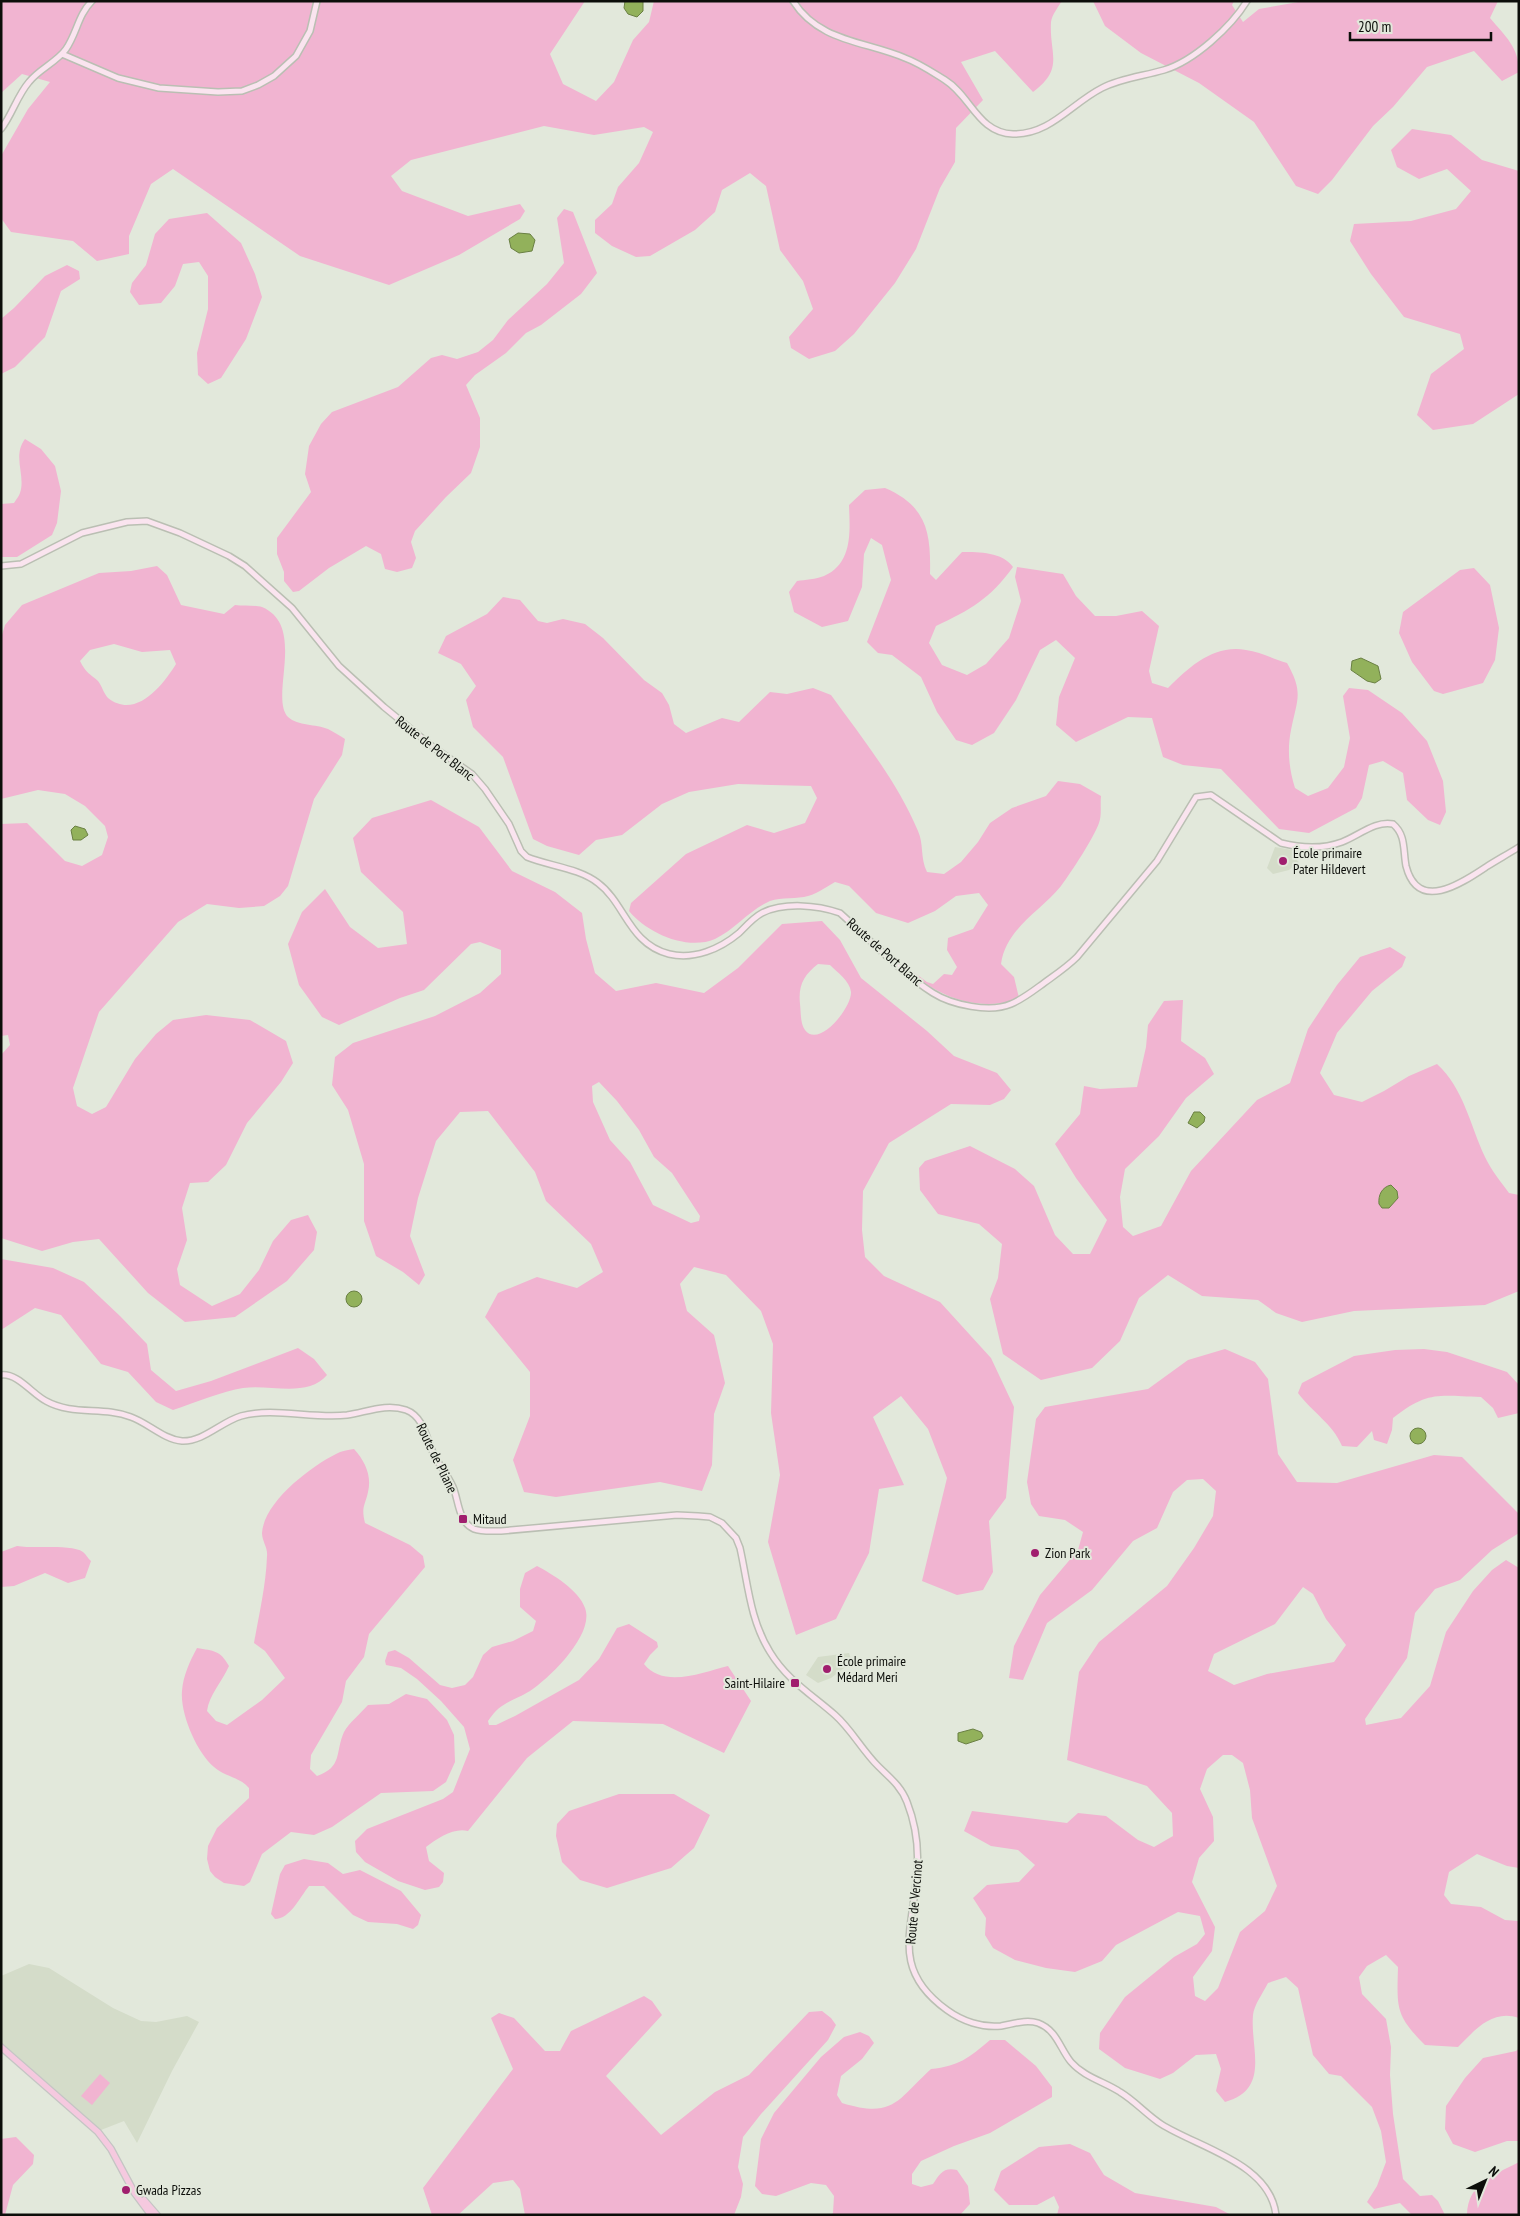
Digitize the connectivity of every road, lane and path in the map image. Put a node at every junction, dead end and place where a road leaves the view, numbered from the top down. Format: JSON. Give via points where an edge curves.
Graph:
{"nodes":[{"id":1,"x":92,"y":1,"type":"edge"},
{"id":2,"x":316,"y":1,"type":"edge"},
{"id":3,"x":794,"y":1,"type":"edge"},
{"id":4,"x":1247,"y":1,"type":"edge"},
{"id":5,"x":62,"y":54,"type":"junction"},
{"id":6,"x":1,"y":129,"type":"edge"},
{"id":7,"x":1,"y":566,"type":"edge"},
{"id":8,"x":1519,"y":847,"type":"edge"},
{"id":9,"x":1,"y":1375,"type":"edge"},
{"id":10,"x":798,"y":1687,"type":"joint"},
{"id":11,"x":1,"y":2047,"type":"edge"},
{"id":12,"x":133,"y":2188,"type":"junction"},
{"id":13,"x":151,"y":2215,"type":"edge"},
{"id":14,"x":157,"y":2215,"type":"edge"},
{"id":15,"x":1276,"y":2215,"type":"edge"}],
"edges":[{"from":1,"to":5,"type":"street"},
{"from":2,"to":5,"type":"street","via":[[310,31],[296,56],[274,76],[242,91],[159,88],[118,78]]},
{"from":3,"to":4,"type":"street","via":[[813,23],[833,36],[907,58],[947,81],[987,126],[1001,133],[1015,134],[1046,126],[1103,87],[1177,64],[1208,44],[1240,13]]},
{"from":5,"to":6,"type":"street","via":[[27,84]]},
{"from":7,"to":8,"type":"street","name":"Route de Port Blanc","via":[[21,564],[82,533],[127,522],[147,521],[229,556],[292,608],[339,666],[377,701],[472,774],[509,824],[527,857],[598,883],[632,928],[648,944],[669,954],[696,955],[714,949],[773,908],[826,908],[840,913],[917,982],[935,994],[971,1006],[1001,1007],[1020,999],[1077,957],[1157,861],[1196,797],[1211,795],[1281,843],[1292,846],[1325,846],[1380,824],[1393,824],[1403,836],[1406,867],[1410,875],[1421,889],[1427,891],[1436,892],[1458,885]]},
{"from":9,"to":10,"type":"street","name":"Route de Pliane","via":[[11,1376],[48,1402],[70,1409],[119,1413],[172,1439],[182,1440],[194,1440],[242,1416],[329,1416],[388,1408],[408,1411],[421,1423],[468,1525],[480,1531],[677,1515],[710,1517],[722,1523],[736,1538],[744,1562],[751,1609],[762,1636],[771,1654]]},
{"from":10,"to":15,"type":"street","name":"Route de Vercinot","via":[[836,1716],[906,1799],[918,1846],[910,1920],[910,1956],[920,1985],[949,2012],[965,2020],[980,2025],[1028,2022],[1046,2027],[1082,2072],[1122,2093],[1162,2125],[1257,2177],[1272,2200]]},
{"from":11,"to":12,"type":"main road","via":[[98,2132]]},
{"from":12,"to":13,"type":"main road"},
{"from":12,"to":14,"type":"main road"}]}
